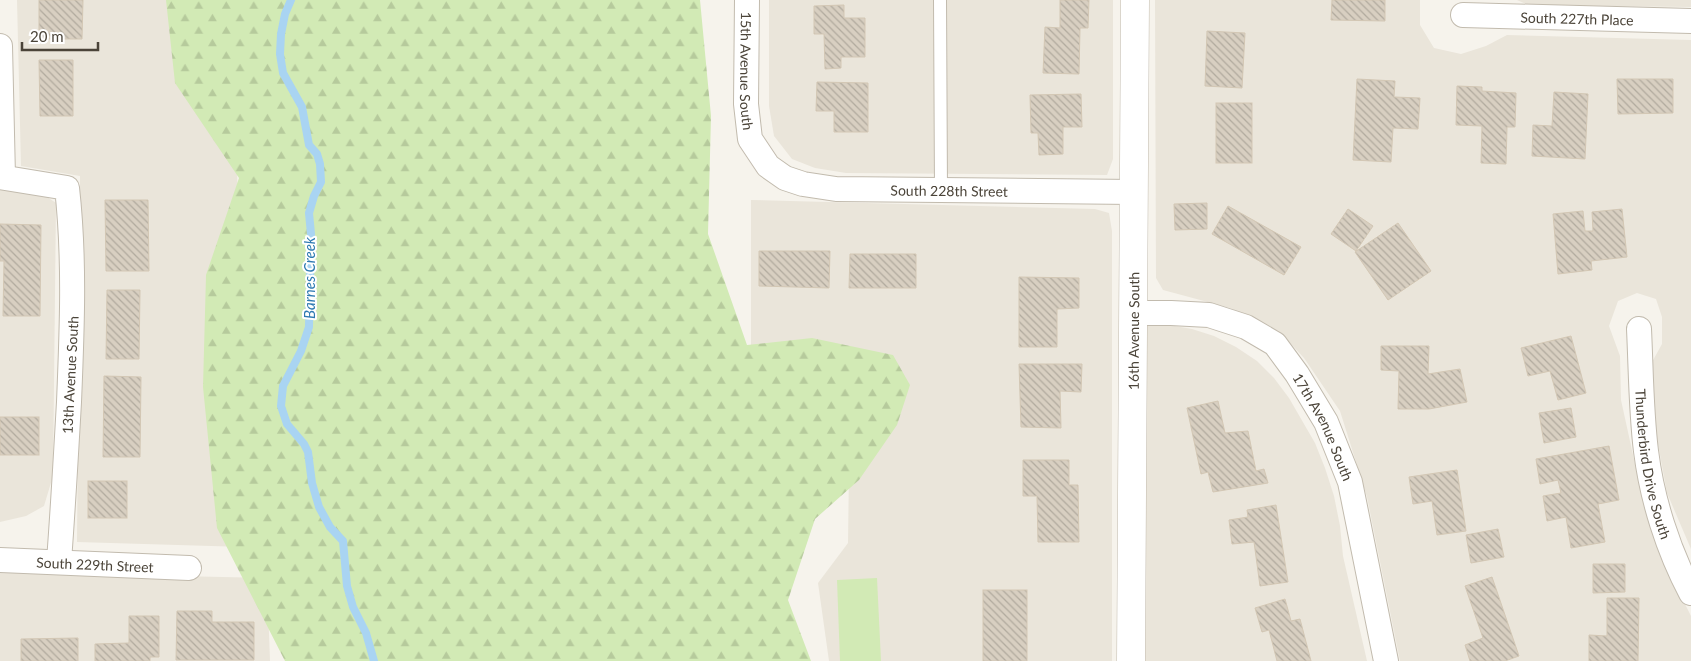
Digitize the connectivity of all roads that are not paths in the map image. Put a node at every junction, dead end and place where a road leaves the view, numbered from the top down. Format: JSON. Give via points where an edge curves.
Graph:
{"nodes":[{"id":1,"x":746,"y":0,"type":"edge"},
{"id":2,"x":940,"y":0,"type":"edge"},
{"id":3,"x":1135,"y":0,"type":"edge"},
{"id":4,"x":1463,"y":15,"type":"dead end"},
{"id":5,"x":1691,"y":20,"type":"edge"},
{"id":6,"x":0,"y":46,"type":"edge"},
{"id":7,"x":768,"y":166,"type":"joint"},
{"id":8,"x":1,"y":177,"type":"edge"},
{"id":9,"x":941,"y":190,"type":"junction"},
{"id":10,"x":1134,"y":192,"type":"junction"},
{"id":11,"x":1133,"y":313,"type":"junction"},
{"id":12,"x":1639,"y":329,"type":"dead end"},
{"id":13,"x":0,"y":560,"type":"edge"},
{"id":14,"x":59,"y":562,"type":"junction"},
{"id":15,"x":189,"y":568,"type":"dead end"},
{"id":16,"x":1691,"y":593,"type":"edge"},
{"id":17,"x":1131,"y":661,"type":"edge"},
{"id":18,"x":1386,"y":661,"type":"edge"}],
"edges":[{"from":1,"to":7,"type":"street","name":"15th Avenue South","via":[[746,104],[750,139]]},
{"from":2,"to":9,"type":"lane"},
{"from":3,"to":10,"type":"street","name":"16th Avenue South"},
{"from":4,"to":5,"type":"street","name":"South 227th Place"},
{"from":6,"to":8,"type":"street"},
{"from":7,"to":9,"type":"street","name":"South 228th Street","via":[[785,178],[802,184],[836,189]]},
{"from":8,"to":14,"type":"street","name":"13th Avenue South","via":[[67,188],[73,318]]},
{"from":9,"to":10,"type":"street","name":"South 228th Street"},
{"from":10,"to":11,"type":"street","name":"16th Avenue South"},
{"from":11,"to":17,"type":"street","name":"16th Avenue South"},
{"from":11,"to":18,"type":"street","name":"17th Avenue South","via":[[1209,315],[1246,327],[1275,344],[1298,374],[1326,422],[1350,482]]},
{"from":12,"to":16,"type":"street","name":"Thunderbird Drive South","via":[[1646,452],[1668,539]]},
{"from":13,"to":14,"type":"street","name":"South 229th Street"},
{"from":14,"to":15,"type":"street","name":"South 229th Street"}]}
